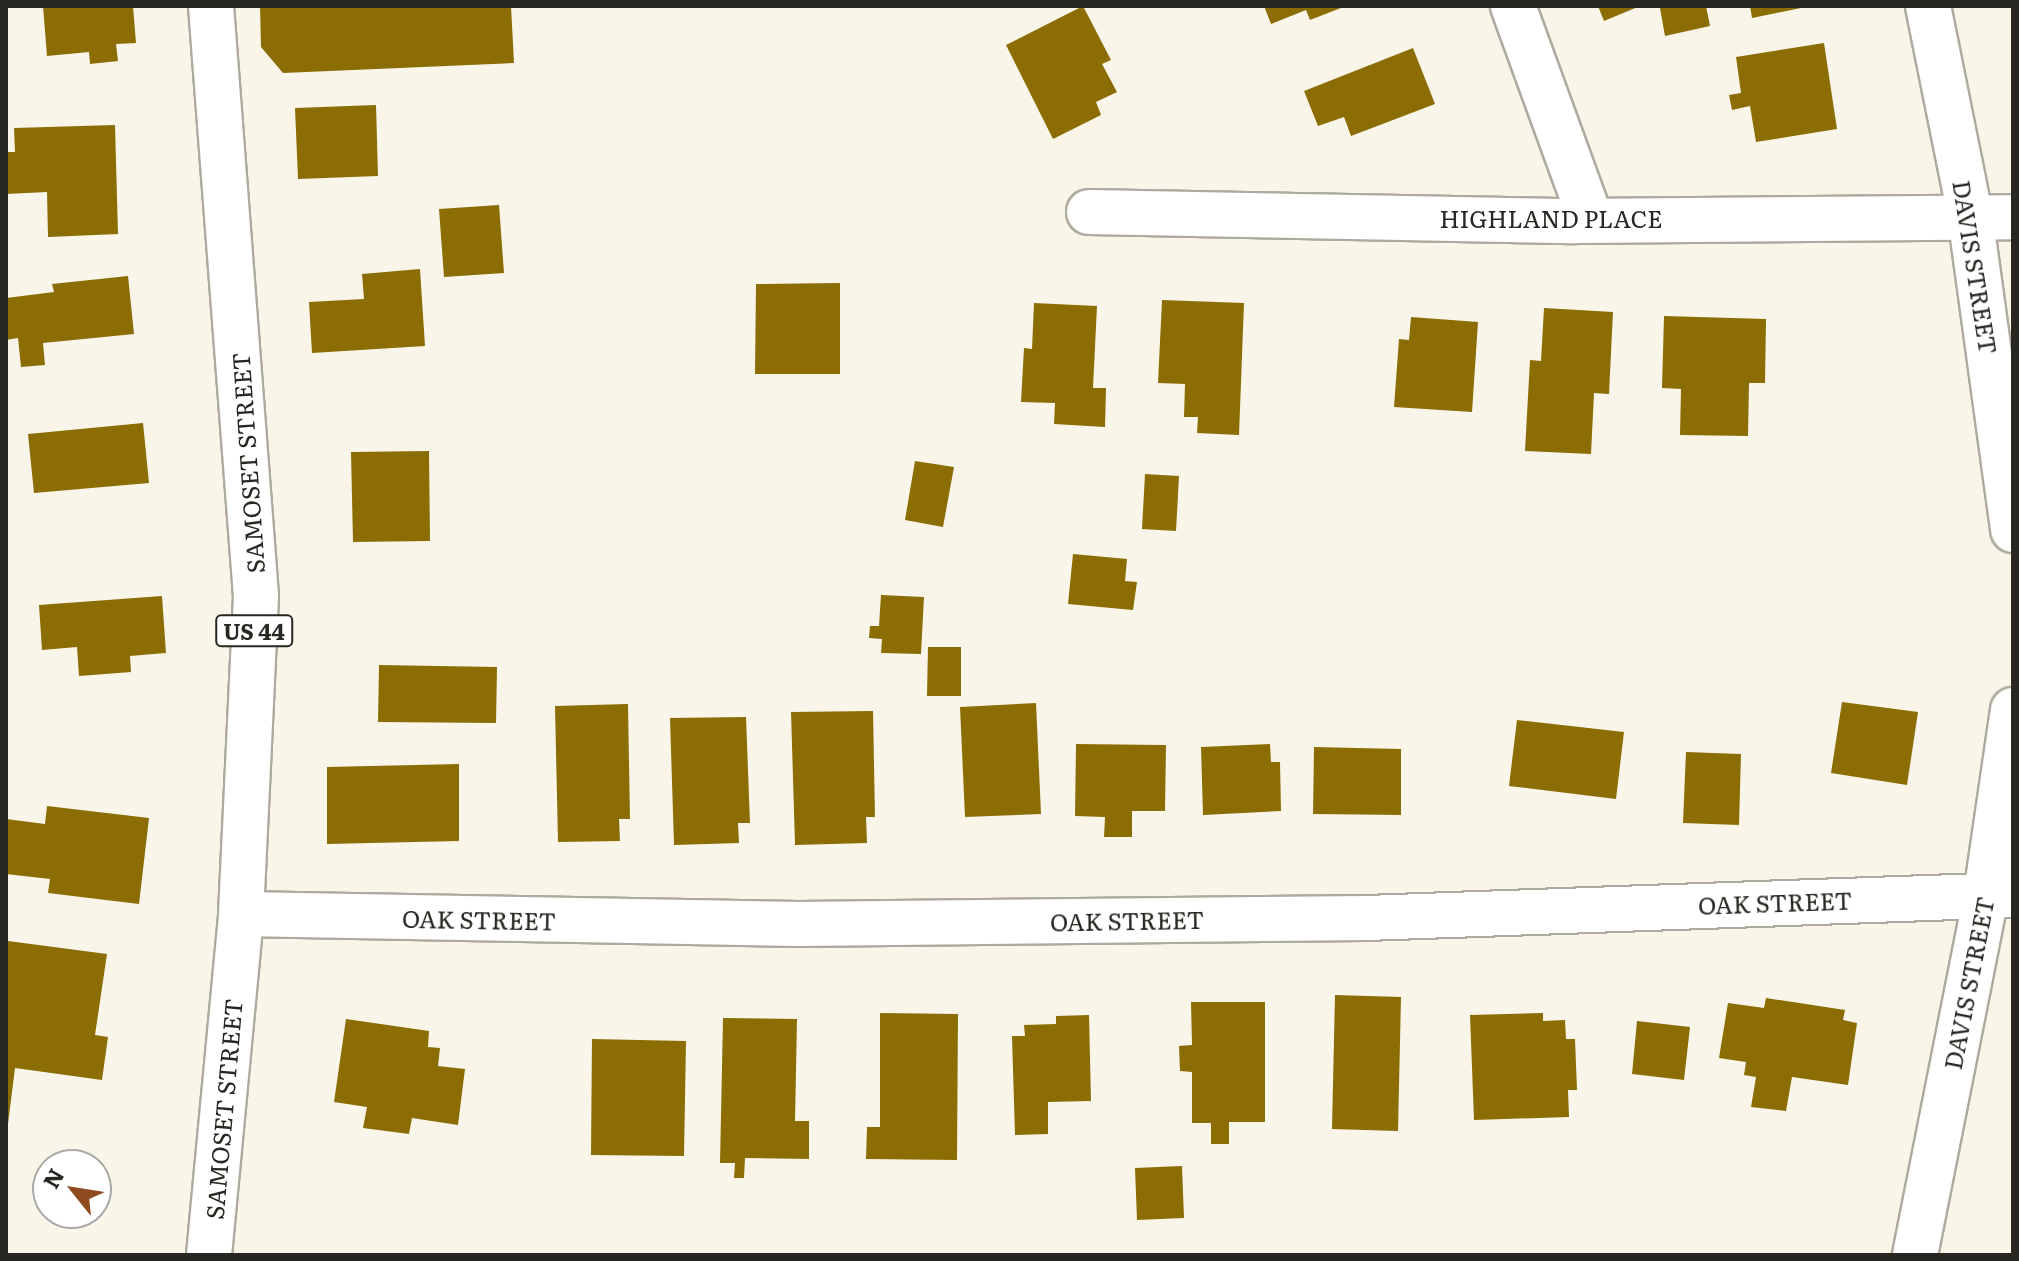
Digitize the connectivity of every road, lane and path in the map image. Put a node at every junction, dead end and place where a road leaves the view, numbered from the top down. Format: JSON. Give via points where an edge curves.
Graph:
{"nodes":[{"id":1,"x":211,"y":6,"type":"edge"},
{"id":2,"x":1513,"y":6,"type":"edge"},
{"id":3,"x":1928,"y":6,"type":"edge"},
{"id":4,"x":1089,"y":212,"type":"dead end"},
{"id":5,"x":1970,"y":215,"type":"junction"},
{"id":6,"x":2013,"y":217,"type":"edge"},
{"id":7,"x":1591,"y":220,"type":"junction"},
{"id":8,"x":2013,"y":530,"type":"edge"},
{"id":9,"x":2013,"y":710,"type":"edge"},
{"id":10,"x":2000,"y":895,"type":"edge"},
{"id":11,"x":241,"y":914,"type":"junction"},
{"id":12,"x":209,"y":1255,"type":"edge"},
{"id":13,"x":1915,"y":1255,"type":"edge"}],
"edges":[{"from":1,"to":11,"type":"main road","name":"SAMOSET STREET","number":"US 44","via":[[256,596]]},
{"from":2,"to":7,"type":"main road"},
{"from":3,"to":5,"type":"main road","name":"DAVIS STREET"},
{"from":4,"to":7,"type":"main road","name":"HIGHLAND PLACE"},
{"from":5,"to":6,"type":"main road","name":"HIGHLAND PLACE"},
{"from":5,"to":7,"type":"main road","name":"HIGHLAND PLACE"},
{"from":5,"to":8,"type":"main road","name":"DAVIS STREET"},
{"from":9,"to":10,"type":"main road","name":"DAVIS STREET"},
{"from":10,"to":11,"type":"main road","name":"OAK STREET","via":[[1366,918],[798,924]]},
{"from":10,"to":13,"type":"main road","name":"DAVIS STREET"},
{"from":11,"to":12,"type":"main road","name":"SAMOSET STREET","number":"US 44"}]}
